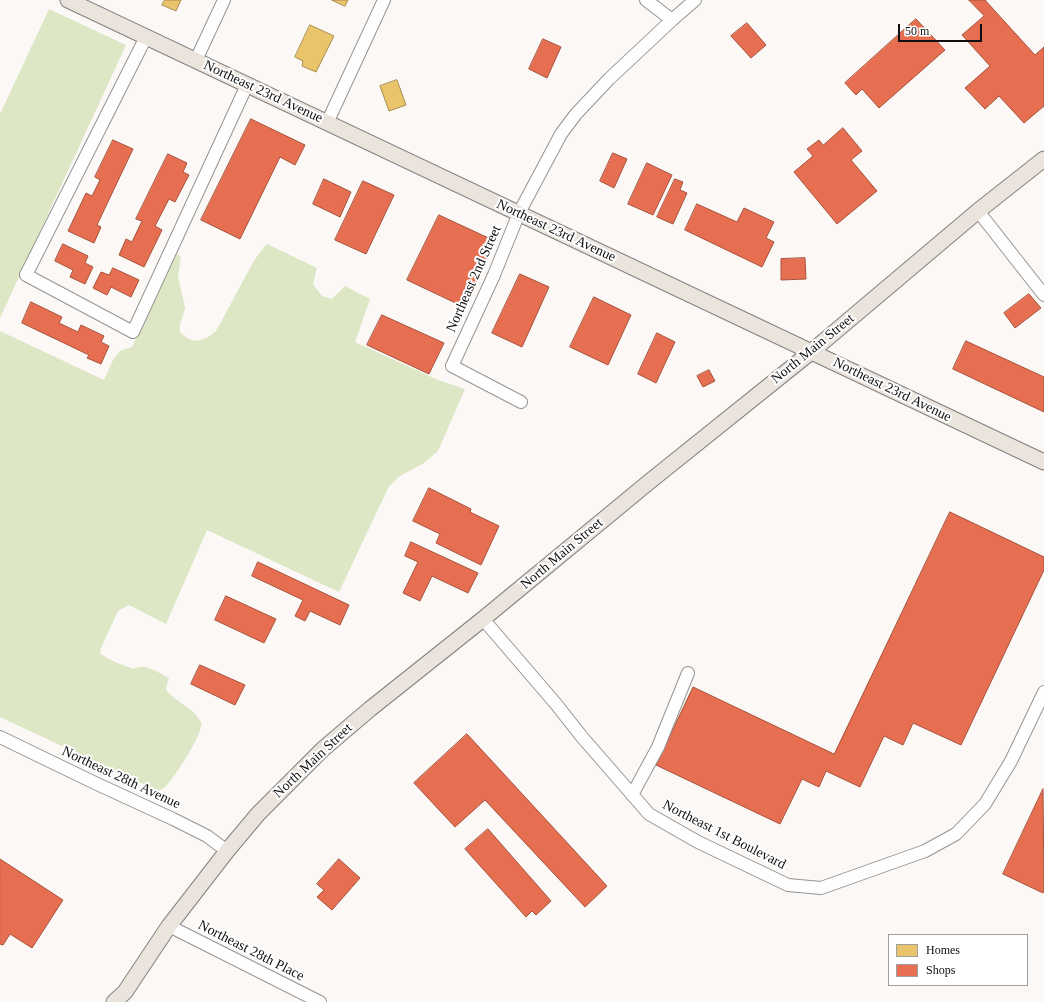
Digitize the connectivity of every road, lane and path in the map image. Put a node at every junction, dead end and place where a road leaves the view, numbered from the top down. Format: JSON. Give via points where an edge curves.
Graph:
{"nodes":[{"id":1,"x":224,"y":0,"type":"edge"},
{"id":2,"x":384,"y":0,"type":"edge"},
{"id":3,"x":646,"y":0,"type":"edge"},
{"id":4,"x":695,"y":0,"type":"edge"},
{"id":5,"x":71,"y":1,"type":"edge"},
{"id":6,"x":672,"y":20,"type":"junction"},
{"id":7,"x":146,"y":37,"type":"junction"},
{"id":8,"x":196,"y":60,"type":"junction"},
{"id":9,"x":247,"y":84,"type":"junction"},
{"id":10,"x":327,"y":122,"type":"junction"},
{"id":11,"x":1044,"y":159,"type":"edge"},
{"id":12,"x":978,"y":211,"type":"junction"},
{"id":13,"x":519,"y":213,"type":"junction"},
{"id":14,"x":1044,"y":295,"type":"edge"},
{"id":15,"x":812,"y":352,"type":"junction"},
{"id":16,"x":521,"y":402,"type":"dead end"},
{"id":17,"x":1044,"y":462,"type":"edge"},
{"id":18,"x":483,"y":619,"type":"junction"},
{"id":19,"x":688,"y":673,"type":"dead end"},
{"id":20,"x":1044,"y":692,"type":"edge"},
{"id":21,"x":0,"y":737,"type":"edge"},
{"id":22,"x":632,"y":795,"type":"junction"},
{"id":23,"x":227,"y":851,"type":"junction"},
{"id":24,"x":169,"y":926,"type":"junction"},
{"id":25,"x":121,"y":999,"type":"edge"},
{"id":26,"x":320,"y":1002,"type":"edge"}],
"edges":[{"from":1,"to":8,"type":"street"},
{"from":2,"to":10,"type":"street"},
{"from":3,"to":6,"type":"street"},
{"from":4,"to":6,"type":"street","name":"Northeast 2nd Street"},
{"from":5,"to":7,"type":"main road","name":"Northeast 23rd Avenue"},
{"from":6,"to":13,"type":"street","name":"Northeast 2nd Street","via":[[576,114],[561,134]]},
{"from":7,"to":8,"type":"main road","name":"Northeast 23rd Avenue"},
{"from":7,"to":9,"type":"street","via":[[26,275],[133,332]]},
{"from":8,"to":9,"type":"main road","name":"Northeast 23rd Avenue"},
{"from":9,"to":10,"type":"main road","name":"Northeast 23rd Avenue"},
{"from":10,"to":13,"type":"main road","name":"Northeast 23rd Avenue"},
{"from":11,"to":12,"type":"main road","name":"North Main Street"},
{"from":12,"to":14,"type":"street"},
{"from":12,"to":15,"type":"main road","name":"North Main Street"},
{"from":13,"to":15,"type":"main road","name":"Northeast 23rd Avenue"},
{"from":13,"to":16,"type":"street","name":"Northeast 2nd Street","via":[[452,366]]},
{"from":15,"to":17,"type":"main road","name":"Northeast 23rd Avenue"},
{"from":15,"to":18,"type":"main road","name":"North Main Street","via":[[637,491]]},
{"from":18,"to":22,"type":"street","name":"Northeast 1st Boulevard"},
{"from":18,"to":23,"type":"main road","name":"North Main Street","via":[[323,749],[258,814]]},
{"from":19,"to":22,"type":"street","via":[[658,747]]},
{"from":20,"to":22,"type":"street","name":"Northeast 1st Boulevard","via":[[1011,761],[985,804],[956,834],[925,851],[821,888],[788,885],[698,842],[650,814]]},
{"from":21,"to":23,"type":"street","name":"Northeast 28th Avenue","via":[[173,818],[207,836]]},
{"from":23,"to":24,"type":"main road","name":"North Main Street"},
{"from":24,"to":25,"type":"main road","name":"North Main Street"},
{"from":24,"to":26,"type":"street","name":"Northeast 28th Place"}]}
